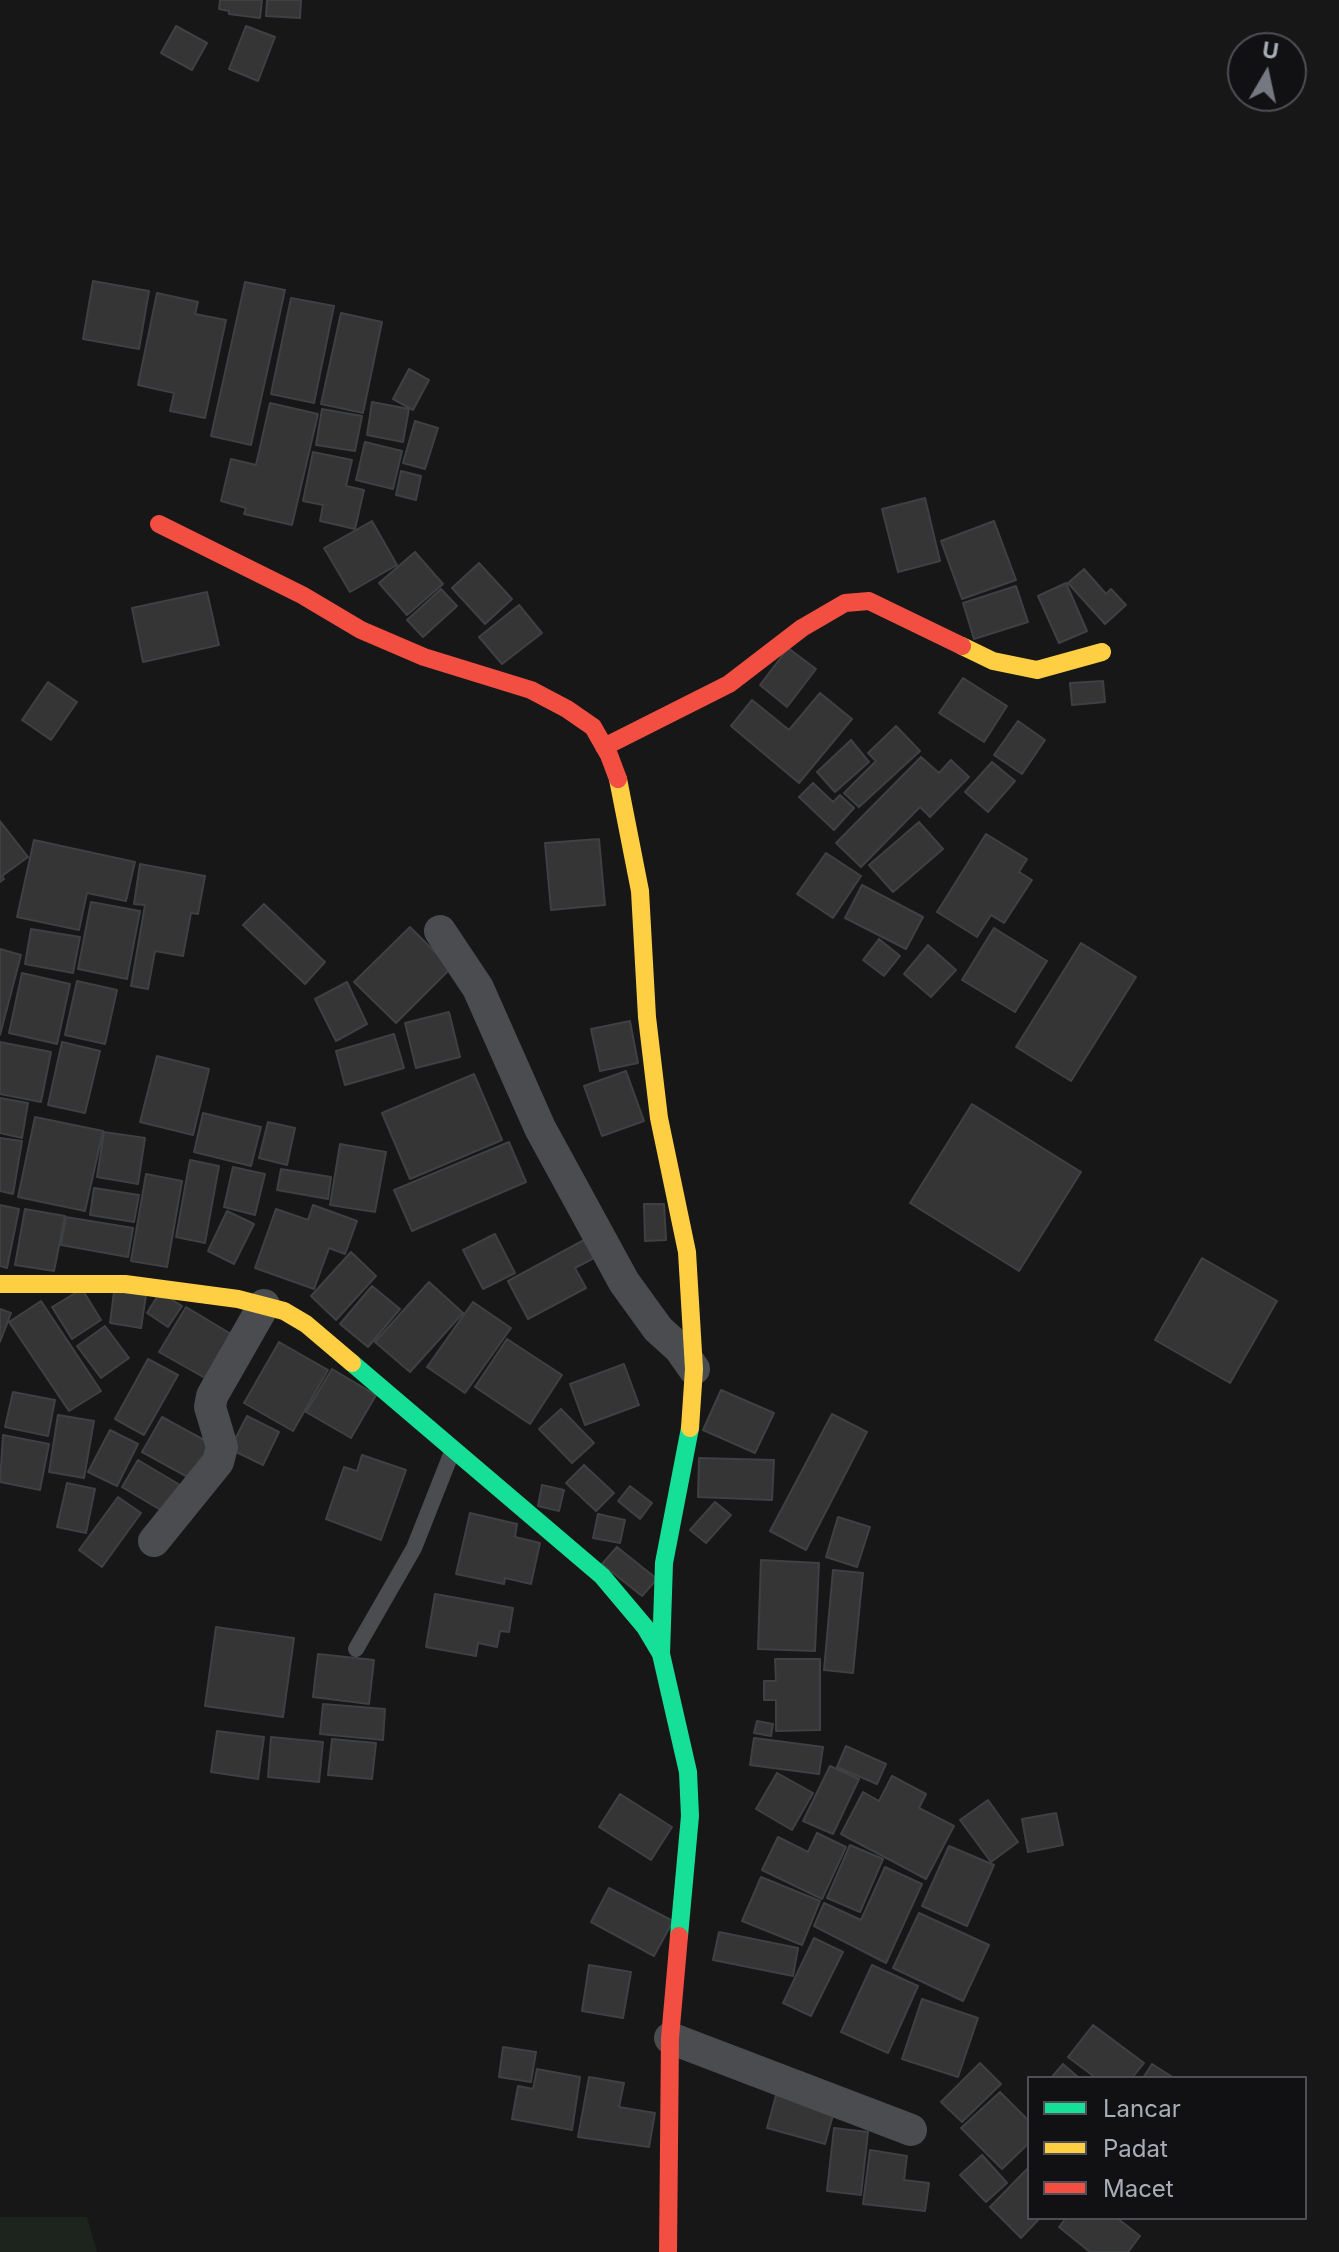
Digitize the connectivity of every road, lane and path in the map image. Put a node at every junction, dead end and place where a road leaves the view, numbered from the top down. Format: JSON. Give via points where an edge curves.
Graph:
{"nodes":[{"id":1,"x":159,"y":524,"type":"dead end"},
{"id":2,"x":1102,"y":652,"type":"dead end"},
{"id":3,"x":604,"y":747,"type":"junction"},
{"id":4,"x":440,"y":931,"type":"dead end"},
{"id":5,"x":0,"y":1284,"type":"edge"},
{"id":6,"x":264,"y":1305,"type":"junction"},
{"id":7,"x":694,"y":1369,"type":"junction"},
{"id":8,"x":452,"y":1450,"type":"junction"},
{"id":9,"x":154,"y":1541,"type":"dead end"},
{"id":10,"x":356,"y":1649,"type":"dead end"},
{"id":11,"x":661,"y":1654,"type":"junction"},
{"id":12,"x":670,"y":2038,"type":"junction"},
{"id":13,"x":911,"y":2130,"type":"dead end"},
{"id":14,"x":668,"y":2252,"type":"edge"}],
"edges":[{"from":1,"to":3,"type":"street","via":[[361,630],[424,657],[531,690],[593,727]]},
{"from":2,"to":3,"type":"street","via":[[1037,670],[993,661],[869,601],[845,603],[802,628],[729,684]]},
{"from":3,"to":7,"type":"street","via":[[621,788],[640,891],[647,1017],[659,1118],[687,1252]]},
{"from":4,"to":7,"type":"street","via":[[478,988],[540,1128],[624,1282]]},
{"from":5,"to":6,"type":"street","via":[[125,1284]]},
{"from":6,"to":8,"type":"street","via":[[306,1324]]},
{"from":6,"to":9,"type":"street","via":[[212,1396],[210,1407],[222,1447],[218,1462]]},
{"from":7,"to":11,"type":"street","via":[[690,1433],[664,1563]]},
{"from":8,"to":10,"type":"lane","via":[[414,1548]]},
{"from":8,"to":11,"type":"street","via":[[602,1576],[627,1602]]},
{"from":11,"to":12,"type":"street","via":[[688,1772],[690,1816]]},
{"from":12,"to":13,"type":"street"},
{"from":12,"to":14,"type":"street"}]}
